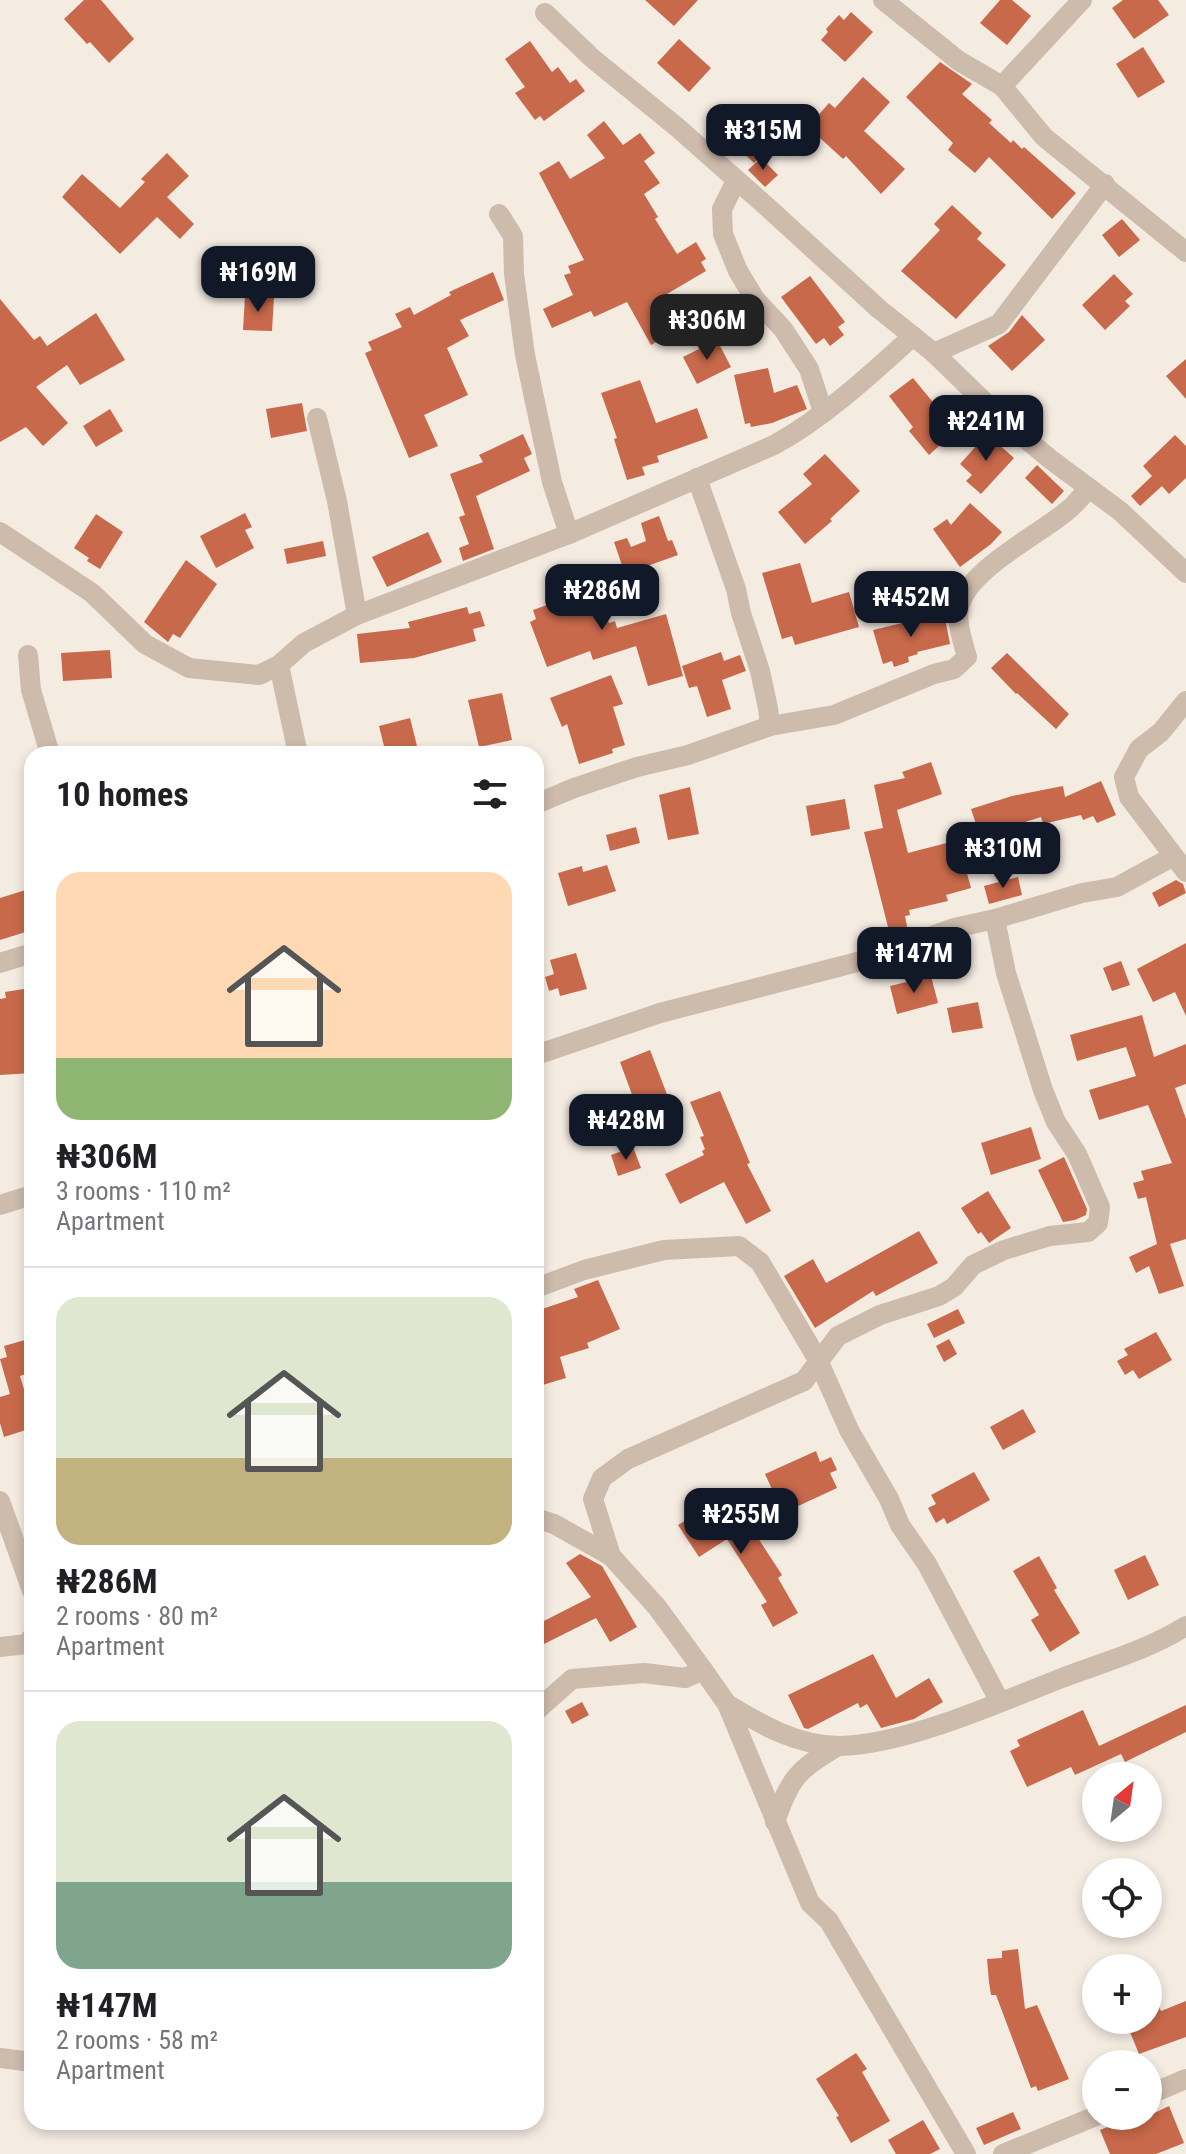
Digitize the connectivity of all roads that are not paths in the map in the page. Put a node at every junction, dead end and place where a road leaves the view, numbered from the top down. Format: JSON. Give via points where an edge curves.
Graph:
{"nodes":[{"id":1,"x":883,"y":0,"type":"edge"},
{"id":2,"x":1082,"y":0,"type":"edge"},
{"id":3,"x":545,"y":13,"type":"dead end"},
{"id":4,"x":1002,"y":86,"type":"junction"},
{"id":5,"x":736,"y":181,"type":"junction"},
{"id":6,"x":1105,"y":184,"type":"junction"},
{"id":7,"x":499,"y":214,"type":"dead end"},
{"id":8,"x":1186,"y":251,"type":"edge"},
{"id":9,"x":913,"y":336,"type":"junction"},
{"id":10,"x":934,"y":353,"type":"junction"},
{"id":11,"x":823,"y":412,"type":"junction"},
{"id":12,"x":317,"y":418,"type":"dead end"},
{"id":13,"x":697,"y":478,"type":"junction"},
{"id":14,"x":1089,"y":488,"type":"junction"},
{"id":15,"x":0,"y":532,"type":"edge"},
{"id":16,"x":569,"y":534,"type":"junction"},
{"id":17,"x":1186,"y":573,"type":"edge"},
{"id":18,"x":357,"y":615,"type":"junction"},
{"id":19,"x":28,"y":655,"type":"dead end"},
{"id":20,"x":279,"y":665,"type":"junction"},
{"id":21,"x":1186,"y":701,"type":"edge"},
{"id":22,"x":770,"y":726,"type":"junction"},
{"id":23,"x":48,"y":746,"type":"edge"},
{"id":24,"x":296,"y":746,"type":"edge"},
{"id":25,"x":544,"y":801,"type":"edge"},
{"id":26,"x":1179,"y":864,"type":"edge"},
{"id":27,"x":995,"y":919,"type":"junction"},
{"id":28,"x":24,"y":956,"type":"edge"},
{"id":29,"x":0,"y":963,"type":"edge"},
{"id":30,"x":544,"y":1052,"type":"edge"},
{"id":31,"x":24,"y":1198,"type":"edge"},
{"id":32,"x":0,"y":1205,"type":"edge"},
{"id":33,"x":544,"y":1285,"type":"edge"},
{"id":34,"x":818,"y":1360,"type":"junction"},
{"id":35,"x":0,"y":1501,"type":"edge"},
{"id":36,"x":544,"y":1521,"type":"edge"},
{"id":37,"x":611,"y":1556,"type":"junction"},
{"id":38,"x":24,"y":1568,"type":"edge"},
{"id":39,"x":1186,"y":1626,"type":"edge"},
{"id":40,"x":24,"y":1644,"type":"edge"},
{"id":41,"x":0,"y":1647,"type":"edge"},
{"id":42,"x":703,"y":1670,"type":"junction"},
{"id":43,"x":1000,"y":1702,"type":"junction"},
{"id":44,"x":544,"y":1704,"type":"edge"},
{"id":45,"x":727,"y":1704,"type":"junction"},
{"id":46,"x":838,"y":1746,"type":"junction"},
{"id":47,"x":775,"y":1822,"type":"junction"},
{"id":48,"x":0,"y":2058,"type":"edge"},
{"id":49,"x":24,"y":2061,"type":"edge"},
{"id":50,"x":1186,"y":2079,"type":"edge"},
{"id":51,"x":1162,"y":2089,"type":"edge"},
{"id":52,"x":1082,"y":2122,"type":"edge"},
{"id":53,"x":966,"y":2154,"type":"edge"},
{"id":54,"x":1003,"y":2154,"type":"edge"}],
"edges":[{"from":1,"to":4,"type":"street","via":[[959,61]]},
{"from":2,"to":4,"type":"street"},
{"from":3,"to":5,"type":"street"},
{"from":4,"to":6,"type":"street","via":[[1044,137]]},
{"from":5,"to":9,"type":"street"},
{"from":5,"to":11,"type":"street","via":[[722,209],[723,234],[755,299],[809,369]]},
{"from":6,"to":8,"type":"street"},
{"from":6,"to":10,"type":"street","via":[[999,324]]},
{"from":7,"to":16,"type":"street","via":[[513,236],[525,355],[552,482]]},
{"from":9,"to":10,"type":"street"},
{"from":9,"to":11,"type":"street"},
{"from":10,"to":14,"type":"street","via":[[1002,419]]},
{"from":11,"to":13,"type":"street","via":[[799,432]]},
{"from":12,"to":18,"type":"street"},
{"from":13,"to":16,"type":"street"},
{"from":13,"to":22,"type":"street","via":[[736,589]]},
{"from":14,"to":17,"type":"street"},
{"from":14,"to":22,"type":"street","via":[[1067,511],[1009,549],[972,585],[959,607],[967,657],[954,669],[834,715]]},
{"from":15,"to":20,"type":"street","via":[[92,593],[145,644],[189,668],[259,675]]},
{"from":16,"to":18,"type":"street"},
{"from":18,"to":20,"type":"street","via":[[304,643]]},
{"from":19,"to":23,"type":"street","via":[[31,690]]},
{"from":20,"to":24,"type":"street"},
{"from":21,"to":26,"type":"street","via":[[1139,749],[1124,777],[1129,797]]},
{"from":22,"to":25,"type":"street"},
{"from":26,"to":27,"type":"street","via":[[1117,887]]},
{"from":27,"to":30,"type":"street","via":[[818,974],[660,1013]]},
{"from":27,"to":34,"type":"street","via":[[1006,973],[1043,1090],[1100,1207],[1098,1223],[1088,1232],[1050,1236],[973,1265],[939,1296],[880,1315],[838,1336]]},
{"from":28,"to":29,"type":"street"},
{"from":31,"to":32,"type":"street"},
{"from":33,"to":34,"type":"street","via":[[664,1250],[739,1246],[760,1262]]},
{"from":34,"to":37,"type":"street","via":[[804,1381],[628,1459],[602,1478],[593,1499]]},
{"from":34,"to":43,"type":"street","via":[[849,1430]]},
{"from":35,"to":38,"type":"street"},
{"from":36,"to":37,"type":"street"},
{"from":37,"to":42,"type":"street"},
{"from":39,"to":43,"type":"street","via":[[1143,1649]]},
{"from":40,"to":41,"type":"street"},
{"from":42,"to":44,"type":"street","via":[[685,1678],[644,1673],[572,1679]]},
{"from":42,"to":45,"type":"street"},
{"from":43,"to":46,"type":"street","via":[[907,1734]]},
{"from":45,"to":46,"type":"street","via":[[790,1738]]},
{"from":45,"to":47,"type":"street"},
{"from":46,"to":47,"type":"street","via":[[806,1764],[786,1790]]},
{"from":47,"to":53,"type":"street","via":[[810,1903],[829,1921]]},
{"from":48,"to":49,"type":"street"},
{"from":50,"to":51,"type":"street"},
{"from":52,"to":54,"type":"street"}]}
